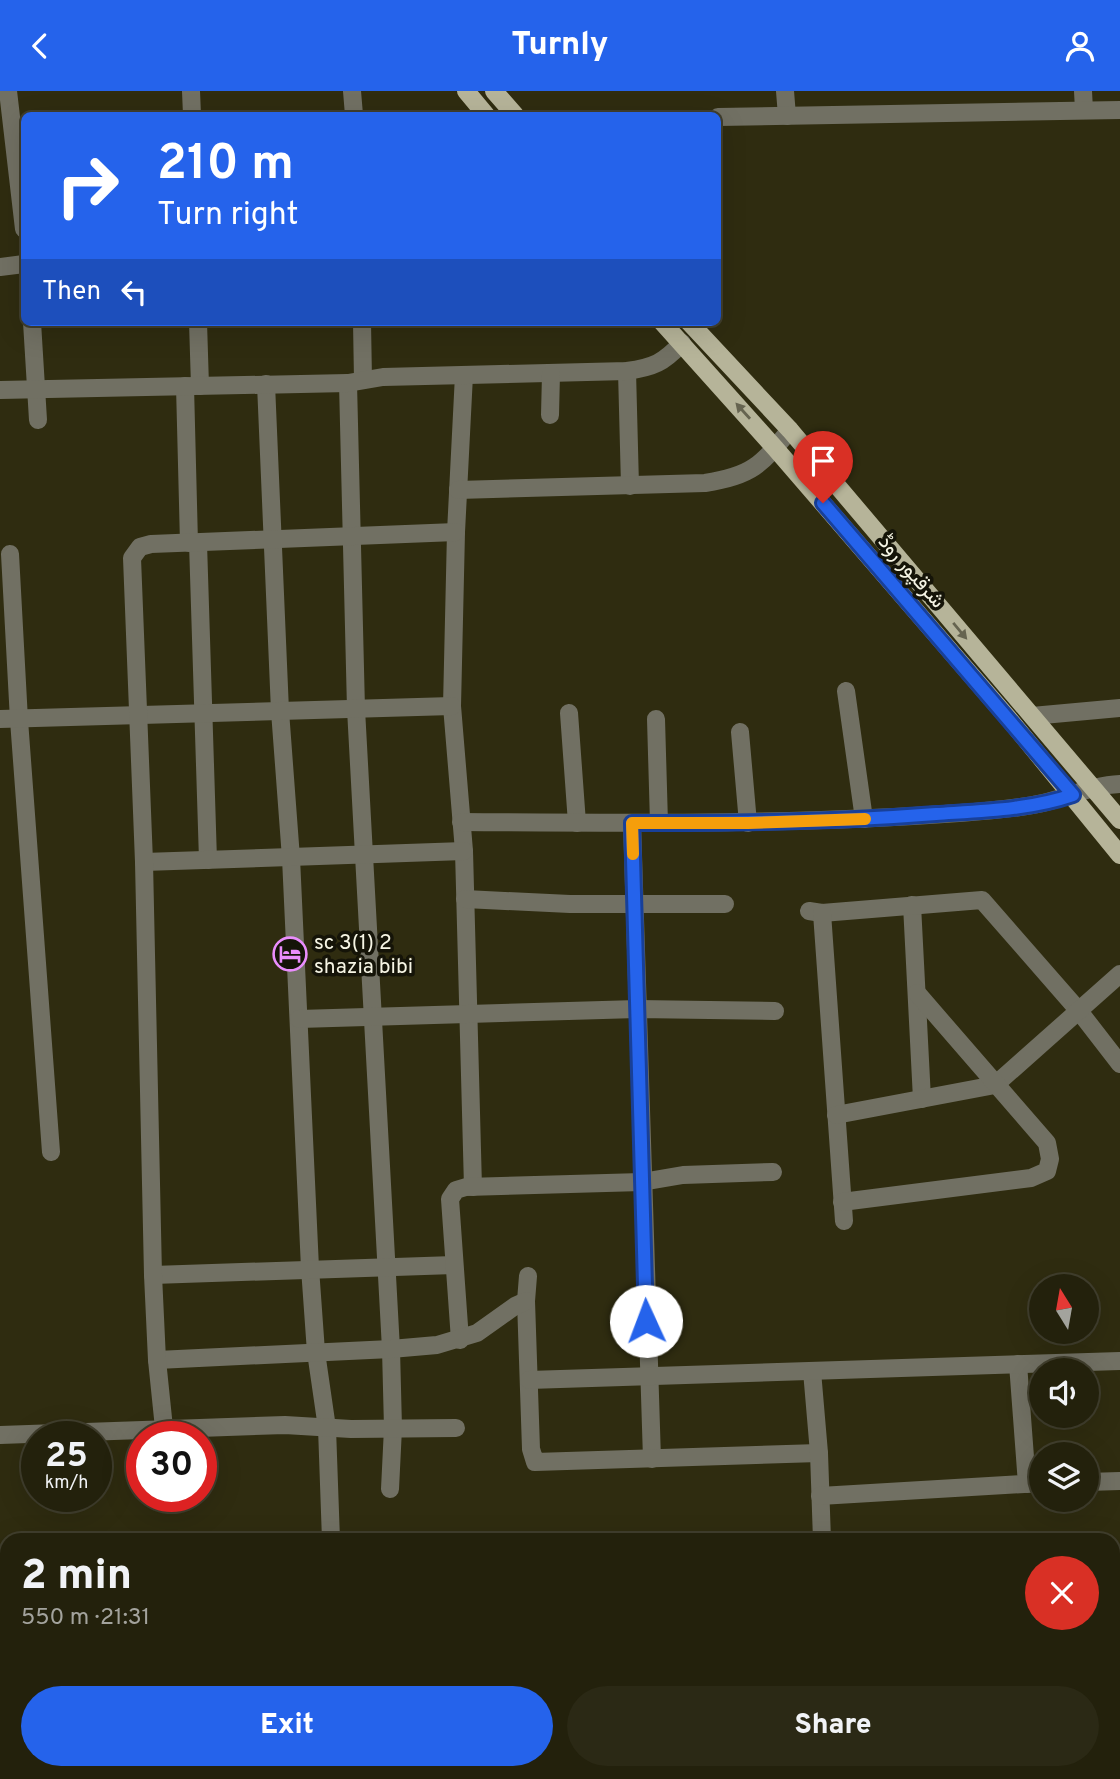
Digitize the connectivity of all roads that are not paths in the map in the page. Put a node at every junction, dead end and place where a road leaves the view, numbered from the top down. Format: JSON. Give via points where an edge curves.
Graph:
{"nodes":[{"id":1,"x":8,"y":91,"type":"edge"},
{"id":2,"x":191,"y":91,"type":"edge"},
{"id":3,"x":352,"y":91,"type":"edge"},
{"id":4,"x":466,"y":91,"type":"edge"},
{"id":5,"x":494,"y":91,"type":"edge"},
{"id":6,"x":785,"y":91,"type":"edge"},
{"id":7,"x":1083,"y":91,"type":"edge"},
{"id":8,"x":1084,"y":110,"type":"junction"},
{"id":9,"x":1120,"y":110,"type":"edge"},
{"id":10,"x":192,"y":112,"type":"edge"},
{"id":11,"x":354,"y":112,"type":"edge"},
{"id":12,"x":484,"y":112,"type":"edge"},
{"id":13,"x":512,"y":112,"type":"edge"},
{"id":14,"x":786,"y":116,"type":"junction"},
{"id":15,"x":721,"y":117,"type":"edge"},
{"id":16,"x":14,"y":139,"type":"junction"},
{"id":17,"x":0,"y":153,"type":"edge"},
{"id":18,"x":21,"y":202,"type":"edge"},
{"id":19,"x":21,"y":264,"type":"edge"},
{"id":20,"x":0,"y":267,"type":"edge"},
{"id":21,"x":32,"y":326,"type":"edge"},
{"id":22,"x":198,"y":326,"type":"edge"},
{"id":23,"x":362,"y":326,"type":"edge"},
{"id":24,"x":666,"y":326,"type":"edge"},
{"id":25,"x":693,"y":326,"type":"edge"},
{"id":26,"x":682,"y":344,"type":"junction"},
{"id":27,"x":627,"y":371,"type":"junction"},
{"id":28,"x":551,"y":374,"type":"junction"},
{"id":29,"x":464,"y":375,"type":"junction"},
{"id":30,"x":355,"y":382,"type":"junction"},
{"id":31,"x":266,"y":384,"type":"junction"},
{"id":32,"x":193,"y":386,"type":"junction"},
{"id":33,"x":37,"y":389,"type":"junction"},
{"id":34,"x":0,"y":390,"type":"edge"},
{"id":35,"x":550,"y":415,"type":"dead end"},
{"id":36,"x":38,"y":420,"type":"dead end"},
{"id":37,"x":790,"y":431,"type":"junction"},
{"id":38,"x":775,"y":448,"type":"junction"},
{"id":39,"x":631,"y":486,"type":"junction"},
{"id":40,"x":458,"y":490,"type":"junction"},
{"id":41,"x":456,"y":532,"type":"junction"},
{"id":42,"x":352,"y":536,"type":"junction"},
{"id":43,"x":272,"y":540,"type":"junction"},
{"id":44,"x":194,"y":543,"type":"junction"},
{"id":45,"x":10,"y":554,"type":"dead end"},
{"id":46,"x":846,"y":691,"type":"dead end"},
{"id":47,"x":452,"y":706,"type":"junction"},
{"id":48,"x":1120,"y":708,"type":"edge"},
{"id":49,"x":356,"y":709,"type":"junction"},
{"id":50,"x":280,"y":711,"type":"junction"},
{"id":51,"x":203,"y":713,"type":"junction"},
{"id":52,"x":569,"y":713,"type":"dead end"},
{"id":53,"x":137,"y":715,"type":"junction"},
{"id":54,"x":1032,"y":716,"type":"junction"},
{"id":55,"x":0,"y":719,"type":"edge"},
{"id":56,"x":656,"y":719,"type":"dead end"},
{"id":57,"x":19,"y":720,"type":"junction"},
{"id":58,"x":740,"y":732,"type":"dead end"},
{"id":59,"x":1120,"y":784,"type":"edge"},
{"id":60,"x":1093,"y":788,"type":"junction"},
{"id":61,"x":1073,"y":795,"type":"junction"},
{"id":62,"x":864,"y":819,"type":"junction"},
{"id":63,"x":1120,"y":820,"type":"edge"},
{"id":64,"x":461,"y":822,"type":"junction"},
{"id":65,"x":577,"y":823,"type":"junction"},
{"id":66,"x":632,"y":823,"type":"junction"},
{"id":67,"x":659,"y":823,"type":"junction"},
{"id":68,"x":748,"y":823,"type":"junction"},
{"id":69,"x":464,"y":851,"type":"junction"},
{"id":70,"x":364,"y":854,"type":"junction"},
{"id":71,"x":1120,"y":855,"type":"edge"},
{"id":72,"x":291,"y":858,"type":"junction"},
{"id":73,"x":208,"y":860,"type":"junction"},
{"id":74,"x":144,"y":862,"type":"junction"},
{"id":75,"x":465,"y":899,"type":"junction"},
{"id":76,"x":634,"y":903,"type":"junction"},
{"id":77,"x":725,"y":904,"type":"dead end"},
{"id":78,"x":912,"y":905,"type":"junction"},
{"id":79,"x":1120,"y":974,"type":"edge"},
{"id":80,"x":917,"y":993,"type":"junction"},
{"id":81,"x":637,"y":1009,"type":"junction"},
{"id":82,"x":775,"y":1011,"type":"dead end"},
{"id":83,"x":1079,"y":1011,"type":"junction"},
{"id":84,"x":469,"y":1015,"type":"junction"},
{"id":85,"x":299,"y":1019,"type":"junction"},
{"id":86,"x":373,"y":1019,"type":"junction"},
{"id":87,"x":1120,"y":1064,"type":"edge"},
{"id":88,"x":995,"y":1085,"type":"junction"},
{"id":89,"x":922,"y":1099,"type":"junction"},
{"id":90,"x":836,"y":1115,"type":"junction"},
{"id":91,"x":51,"y":1152,"type":"dead end"},
{"id":92,"x":772,"y":1172,"type":"dead end"},
{"id":93,"x":642,"y":1182,"type":"junction"},
{"id":94,"x":473,"y":1187,"type":"junction"},
{"id":95,"x":842,"y":1202,"type":"junction"},
{"id":96,"x":844,"y":1221,"type":"dead end"},
{"id":97,"x":454,"y":1265,"type":"junction"},
{"id":98,"x":386,"y":1266,"type":"junction"},
{"id":99,"x":310,"y":1268,"type":"junction"},
{"id":100,"x":153,"y":1275,"type":"junction"},
{"id":101,"x":528,"y":1276,"type":"dead end"},
{"id":102,"x":526,"y":1301,"type":"junction"},
{"id":103,"x":460,"y":1340,"type":"junction"},
{"id":104,"x":391,"y":1349,"type":"junction"},
{"id":105,"x":316,"y":1352,"type":"junction"},
{"id":106,"x":157,"y":1360,"type":"junction"},
{"id":107,"x":1120,"y":1361,"type":"edge"},
{"id":108,"x":1018,"y":1364,"type":"junction"},
{"id":109,"x":812,"y":1371,"type":"junction"},
{"id":110,"x":648,"y":1376,"type":"junction"},
{"id":111,"x":529,"y":1380,"type":"junction"},
{"id":112,"x":163,"y":1421,"type":"edge"},
{"id":113,"x":217,"y":1427,"type":"edge"},
{"id":114,"x":327,"y":1428,"type":"junction"},
{"id":115,"x":393,"y":1428,"type":"junction"},
{"id":116,"x":456,"y":1428,"type":"dead end"},
{"id":117,"x":126,"y":1430,"type":"edge"},
{"id":118,"x":0,"y":1435,"type":"edge"},
{"id":119,"x":1029,"y":1446,"type":"edge"},
{"id":120,"x":819,"y":1453,"type":"junction"},
{"id":121,"x":652,"y":1459,"type":"junction"},
{"id":122,"x":1120,"y":1481,"type":"edge"},
{"id":123,"x":1099,"y":1482,"type":"edge"},
{"id":124,"x":1029,"y":1484,"type":"edge"},
{"id":125,"x":390,"y":1489,"type":"dead end"},
{"id":126,"x":820,"y":1496,"type":"junction"},
{"id":127,"x":331,"y":1533,"type":"edge"},
{"id":128,"x":822,"y":1533,"type":"edge"}],
"edges":[{"from":1,"to":16,"type":"street"},
{"from":2,"to":10,"type":"street"},
{"from":3,"to":11,"type":"street"},
{"from":4,"to":12,"type":"main road"},
{"from":5,"to":13,"type":"main road"},
{"from":6,"to":14,"type":"street"},
{"from":7,"to":8,"type":"street"},
{"from":8,"to":9,"type":"street"},
{"from":8,"to":14,"type":"street"},
{"from":14,"to":15,"type":"street"},
{"from":16,"to":17,"type":"street"},
{"from":16,"to":18,"type":"street"},
{"from":19,"to":20,"type":"street"},
{"from":21,"to":33,"type":"street"},
{"from":22,"to":32,"type":"street"},
{"from":23,"to":30,"type":"street"},
{"from":24,"to":26,"type":"main road","name":"شرقپور روڈ"},
{"from":25,"to":37,"type":"main road","name":"شرقپور روڈ"},
{"from":26,"to":27,"type":"street","via":[[657,365]]},
{"from":38,"to":26,"type":"main road","name":"شرقپور روڈ","one_way":true},
{"from":27,"to":28,"type":"street"},
{"from":27,"to":39,"type":"street"},
{"from":28,"to":29,"type":"street"},
{"from":28,"to":35,"type":"street"},
{"from":29,"to":30,"type":"street"},
{"from":29,"to":40,"type":"street"},
{"from":30,"to":31,"type":"street"},
{"from":30,"to":42,"type":"street"},
{"from":31,"to":32,"type":"street"},
{"from":31,"to":43,"type":"street"},
{"from":32,"to":33,"type":"street"},
{"from":32,"to":44,"type":"street"},
{"from":33,"to":34,"type":"street"},
{"from":33,"to":36,"type":"street"},
{"from":37,"to":38,"type":"street"},
{"from":37,"to":54,"type":"main road","name":"شرقپور روڈ","one_way":true},
{"from":38,"to":39,"type":"street","via":[[738,477]]},
{"from":38,"to":61,"type":"main road","name":"شرقپور روڈ"},
{"from":39,"to":40,"type":"street"},
{"from":40,"to":41,"type":"street"},
{"from":41,"to":42,"type":"street"},
{"from":41,"to":47,"type":"street"},
{"from":42,"to":43,"type":"street"},
{"from":42,"to":49,"type":"street"},
{"from":43,"to":44,"type":"street"},
{"from":43,"to":50,"type":"street"},
{"from":44,"to":51,"type":"street"},
{"from":44,"to":53,"type":"street","via":[[145,545],[132,558]]},
{"from":45,"to":57,"type":"street"},
{"from":46,"to":62,"type":"street"},
{"from":47,"to":49,"type":"street"},
{"from":47,"to":64,"type":"street"},
{"from":48,"to":54,"type":"street"},
{"from":49,"to":50,"type":"street"},
{"from":49,"to":70,"type":"street"},
{"from":50,"to":51,"type":"street"},
{"from":50,"to":72,"type":"street"},
{"from":51,"to":53,"type":"street"},
{"from":51,"to":73,"type":"street"},
{"from":52,"to":65,"type":"street"},
{"from":53,"to":57,"type":"street"},
{"from":53,"to":74,"type":"street"},
{"from":54,"to":60,"type":"main road","name":"شرقپور روڈ"},
{"from":55,"to":57,"type":"street"},
{"from":56,"to":67,"type":"street"},
{"from":57,"to":91,"type":"street"},
{"from":58,"to":68,"type":"street"},
{"from":59,"to":60,"type":"street"},
{"from":60,"to":61,"type":"street"},
{"from":60,"to":63,"type":"main road","name":"شرقپور روڈ"},
{"from":61,"to":62,"type":"street","via":[[989,810]]},
{"from":61,"to":71,"type":"main road","name":"شرقپور روڈ"},
{"from":62,"to":68,"type":"street"},
{"from":64,"to":65,"type":"street"},
{"from":64,"to":69,"type":"street"},
{"from":65,"to":66,"type":"street"},
{"from":66,"to":67,"type":"street"},
{"from":66,"to":76,"type":"street"},
{"from":67,"to":68,"type":"street"},
{"from":69,"to":70,"type":"street"},
{"from":69,"to":75,"type":"street"},
{"from":70,"to":72,"type":"street"},
{"from":70,"to":86,"type":"street"},
{"from":72,"to":73,"type":"street"},
{"from":72,"to":85,"type":"street"},
{"from":73,"to":74,"type":"street"},
{"from":74,"to":100,"type":"street"},
{"from":75,"to":76,"type":"street"},
{"from":75,"to":84,"type":"street"},
{"from":76,"to":77,"type":"street"},
{"from":76,"to":81,"type":"street"},
{"from":78,"to":80,"type":"street"},
{"from":78,"to":83,"type":"street","via":[[982,900]]},
{"from":78,"to":90,"type":"street","via":[[815,912]]},
{"from":79,"to":83,"type":"street"},
{"from":80,"to":88,"type":"street"},
{"from":80,"to":89,"type":"street"},
{"from":81,"to":82,"type":"street"},
{"from":81,"to":84,"type":"street"},
{"from":81,"to":93,"type":"street"},
{"from":83,"to":87,"type":"street"},
{"from":83,"to":88,"type":"street"},
{"from":84,"to":86,"type":"street"},
{"from":84,"to":94,"type":"street"},
{"from":85,"to":86,"type":"street"},
{"from":85,"to":99,"type":"street"},
{"from":86,"to":98,"type":"street"},
{"from":88,"to":89,"type":"street"},
{"from":88,"to":95,"type":"street","via":[[1047,1143],[1047,1171],[1031,1178]]},
{"from":89,"to":90,"type":"street"},
{"from":90,"to":95,"type":"street"},
{"from":92,"to":93,"type":"street","via":[[683,1175]]},
{"from":93,"to":94,"type":"street"},
{"from":93,"to":110,"type":"street"},
{"from":94,"to":97,"type":"street","via":[[451,1196]]},
{"from":95,"to":96,"type":"street"},
{"from":97,"to":98,"type":"street"},
{"from":97,"to":103,"type":"street"},
{"from":98,"to":99,"type":"street"},
{"from":98,"to":104,"type":"street"},
{"from":99,"to":100,"type":"street"},
{"from":99,"to":105,"type":"street"},
{"from":100,"to":106,"type":"street"},
{"from":101,"to":102,"type":"street"},
{"from":102,"to":103,"type":"street"},
{"from":102,"to":111,"type":"street"},
{"from":103,"to":104,"type":"street"},
{"from":104,"to":105,"type":"street"},
{"from":104,"to":115,"type":"street"},
{"from":105,"to":106,"type":"street"},
{"from":105,"to":114,"type":"street"},
{"from":106,"to":112,"type":"street"},
{"from":107,"to":108,"type":"street"},
{"from":108,"to":109,"type":"street"},
{"from":108,"to":119,"type":"street"},
{"from":109,"to":110,"type":"street"},
{"from":109,"to":120,"type":"street"},
{"from":110,"to":111,"type":"street"},
{"from":110,"to":121,"type":"street"},
{"from":111,"to":121,"type":"street","via":[[535,1462]]},
{"from":113,"to":114,"type":"street"},
{"from":114,"to":115,"type":"street"},
{"from":114,"to":127,"type":"street"},
{"from":115,"to":116,"type":"street"},
{"from":115,"to":125,"type":"street"},
{"from":117,"to":118,"type":"street"},
{"from":120,"to":121,"type":"street"},
{"from":120,"to":126,"type":"street"},
{"from":122,"to":123,"type":"street"},
{"from":124,"to":126,"type":"street"},
{"from":126,"to":128,"type":"street"}]}
